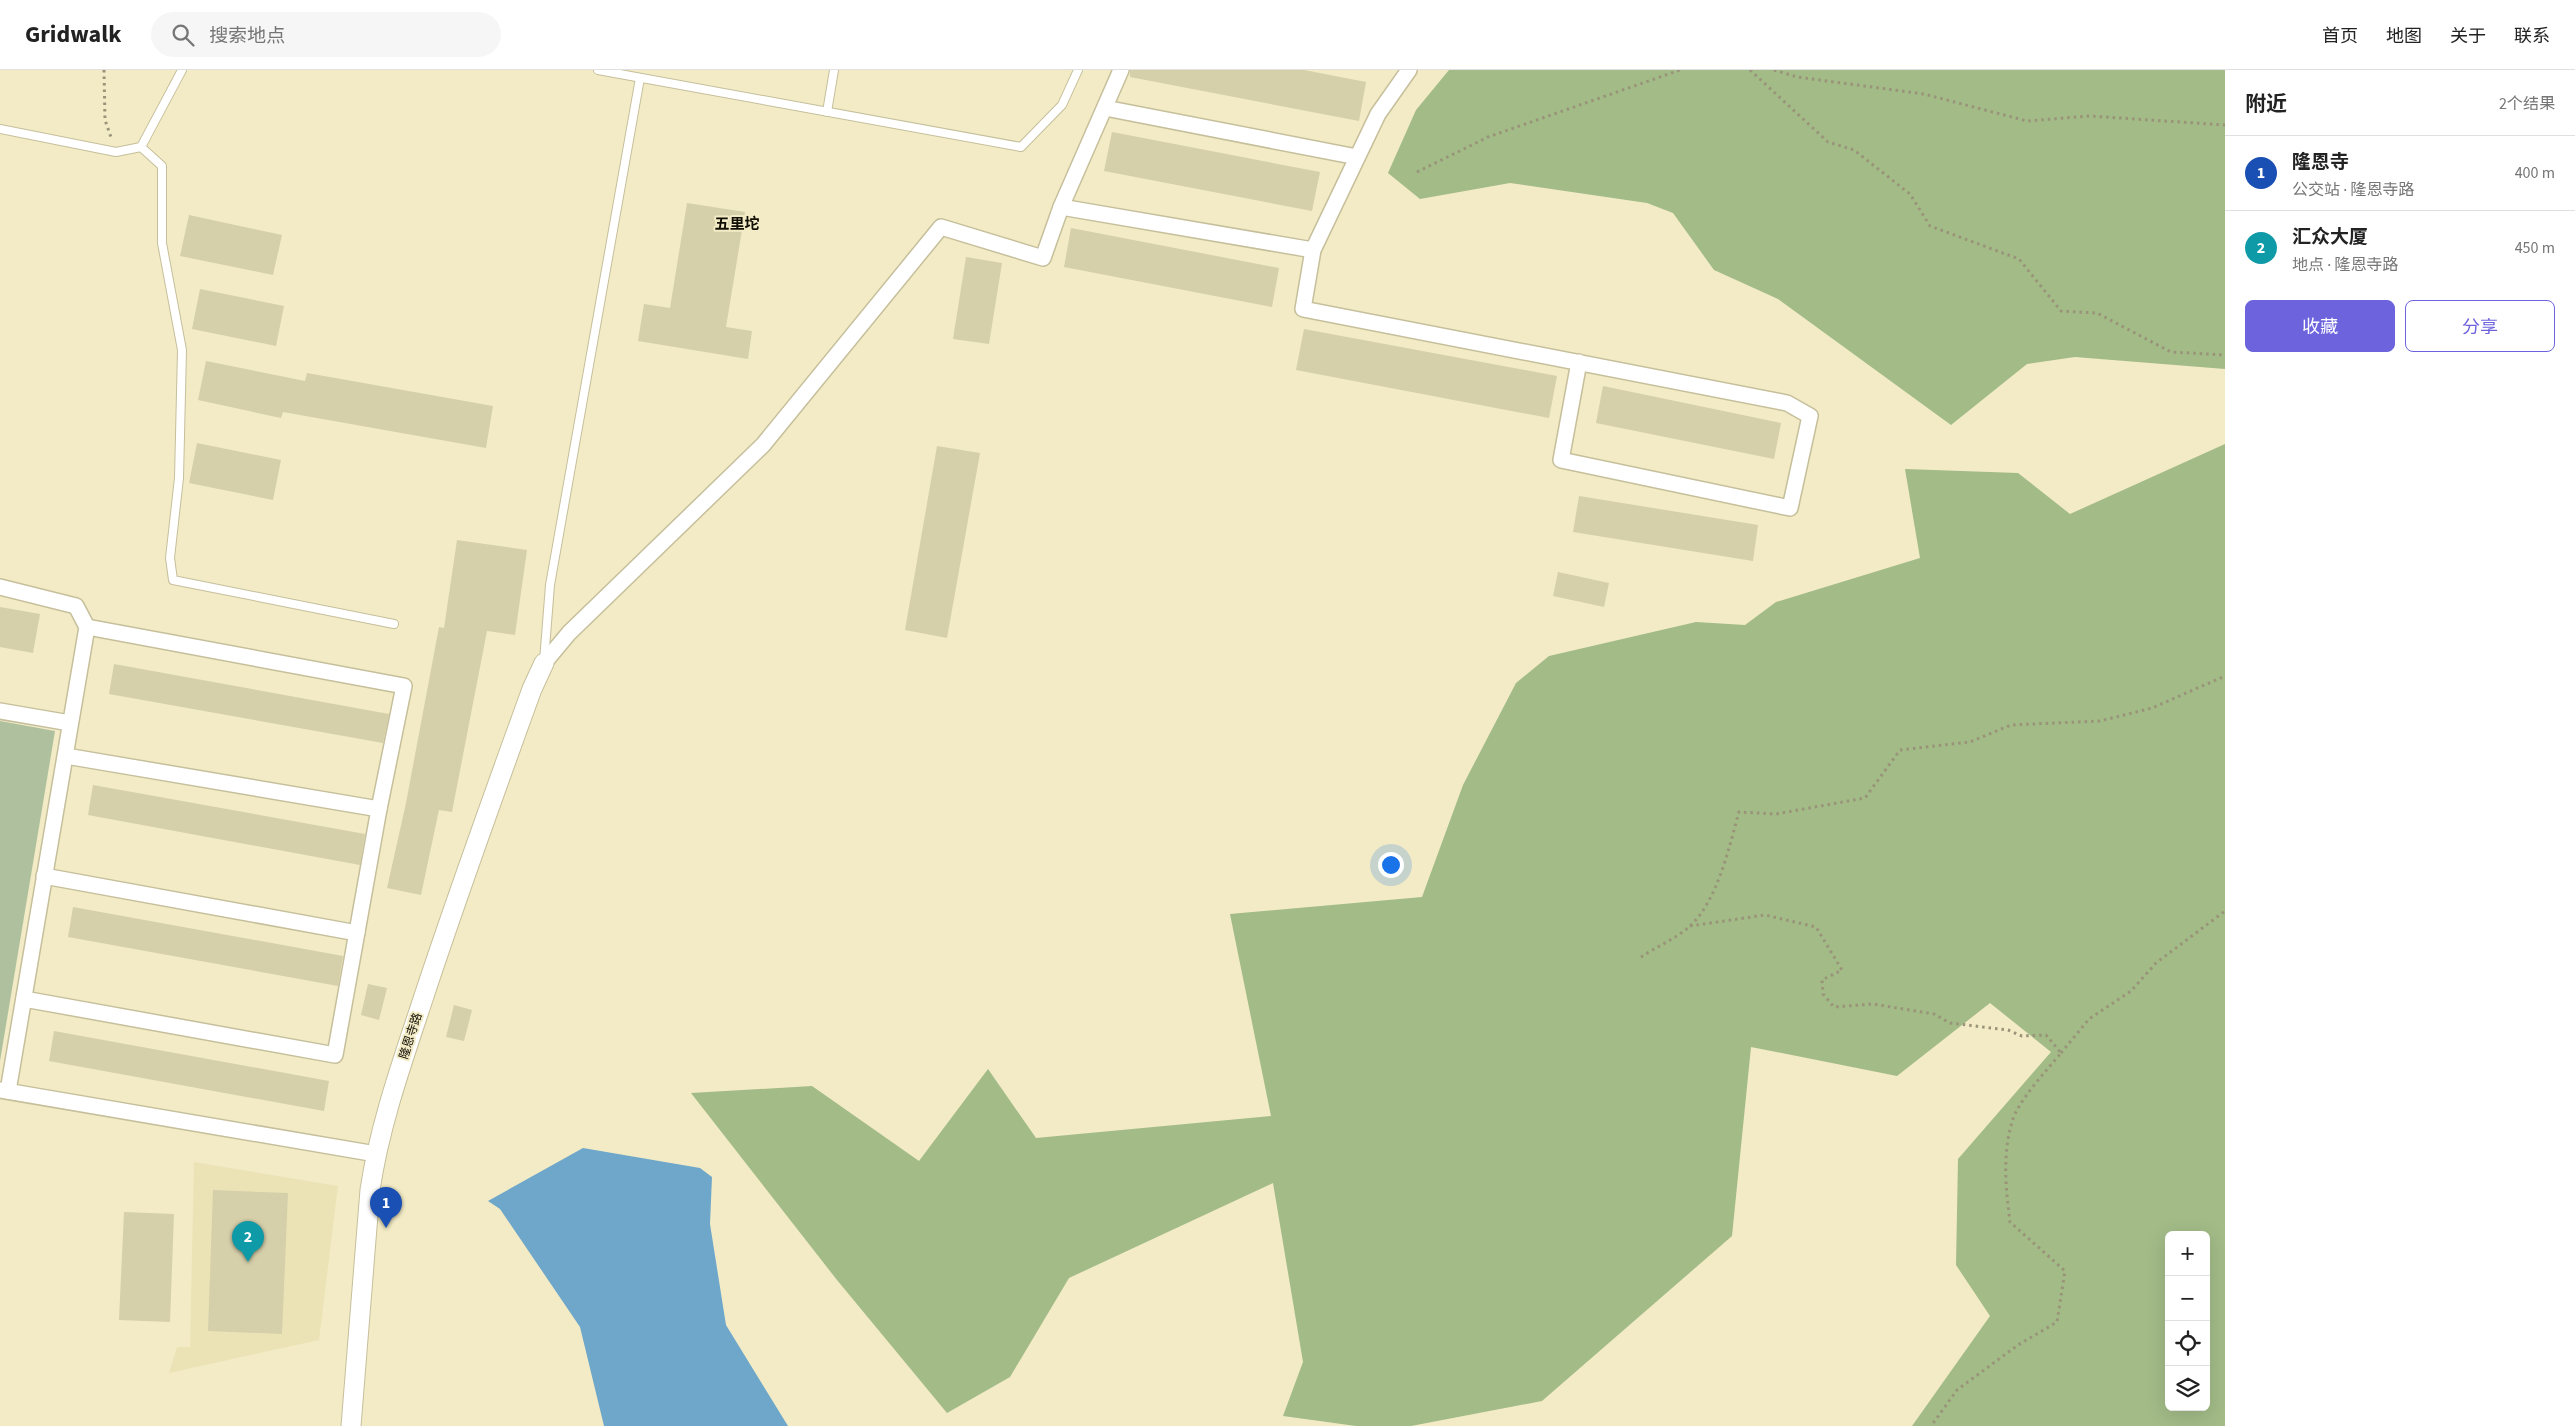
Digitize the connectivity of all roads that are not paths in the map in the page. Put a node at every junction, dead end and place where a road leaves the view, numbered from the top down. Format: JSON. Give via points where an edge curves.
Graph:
{"nodes":[{"id":1,"x":182,"y":70,"type":"edge"},
{"id":2,"x":598,"y":70,"type":"edge"},
{"id":3,"x":834,"y":70,"type":"edge"},
{"id":4,"x":1078,"y":70,"type":"edge"},
{"id":5,"x":1121,"y":70,"type":"edge"},
{"id":6,"x":1409,"y":70,"type":"edge"},
{"id":7,"x":640,"y":78,"type":"junction"},
{"id":8,"x":1105,"y":108,"type":"junction"},
{"id":9,"x":827,"y":112,"type":"junction"},
{"id":10,"x":0,"y":128,"type":"edge"},
{"id":11,"x":141,"y":146,"type":"junction"},
{"id":12,"x":1357,"y":157,"type":"junction"},
{"id":13,"x":1061,"y":207,"type":"junction"},
{"id":14,"x":1312,"y":250,"type":"junction"},
{"id":15,"x":1578,"y":362,"type":"junction"},
{"id":16,"x":0,"y":587,"type":"edge"},
{"id":17,"x":394,"y":624,"type":"dead end"},
{"id":18,"x":87,"y":627,"type":"junction"},
{"id":19,"x":544,"y":663,"type":"junction"},
{"id":20,"x":0,"y":711,"type":"edge"},
{"id":21,"x":70,"y":722,"type":"junction"},
{"id":22,"x":66,"y":756,"type":"junction"},
{"id":23,"x":378,"y":809,"type":"junction"},
{"id":24,"x":44,"y":876,"type":"junction"},
{"id":25,"x":356,"y":933,"type":"junction"},
{"id":26,"x":24,"y":999,"type":"junction"},
{"id":27,"x":4,"y":1090,"type":"edge"},
{"id":28,"x":376,"y":1154,"type":"junction"},
{"id":29,"x":350,"y":1426,"type":"edge"}],
"edges":[{"from":1,"to":11,"type":"lane"},
{"from":2,"to":7,"type":"lane"},
{"from":3,"to":9,"type":"lane"},
{"from":4,"to":9,"type":"lane","via":[[1062,105],[1021,148]]},
{"from":5,"to":8,"type":"street"},
{"from":6,"to":12,"type":"street","via":[[1378,114]]},
{"from":7,"to":9,"type":"lane"},
{"from":7,"to":19,"type":"lane","via":[[550,585]]},
{"from":8,"to":12,"type":"street"},
{"from":8,"to":13,"type":"street"},
{"from":10,"to":11,"type":"lane","via":[[116,152]]},
{"from":11,"to":17,"type":"lane","via":[[162,166],[162,243],[182,350],[179,478],[170,558],[173,580]]},
{"from":12,"to":14,"type":"street"},
{"from":13,"to":14,"type":"street"},
{"from":13,"to":19,"type":"street","via":[[1043,258],[941,227],[763,445],[569,633]]},
{"from":14,"to":15,"type":"street","via":[[1303,309]]},
{"from":15,"to":15,"type":"street","via":[[1787,403],[1810,416],[1790,508],[1561,460]]},
{"from":16,"to":18,"type":"street","via":[[76,606]]},
{"from":18,"to":21,"type":"street"},
{"from":18,"to":23,"type":"street","via":[[404,686]]},
{"from":19,"to":28,"type":"street","name":"隆恩寺路","via":[[521,718],[444,937]]},
{"from":20,"to":21,"type":"street"},
{"from":21,"to":22,"type":"street"},
{"from":22,"to":23,"type":"street"},
{"from":22,"to":24,"type":"street"},
{"from":23,"to":25,"type":"street"},
{"from":24,"to":25,"type":"street"},
{"from":24,"to":26,"type":"street"},
{"from":25,"to":26,"type":"street","via":[[335,1055]]},
{"from":26,"to":27,"type":"street"},
{"from":27,"to":28,"type":"street"},
{"from":28,"to":29,"type":"street","name":"隆恩寺路","via":[[370,1190]]}]}
